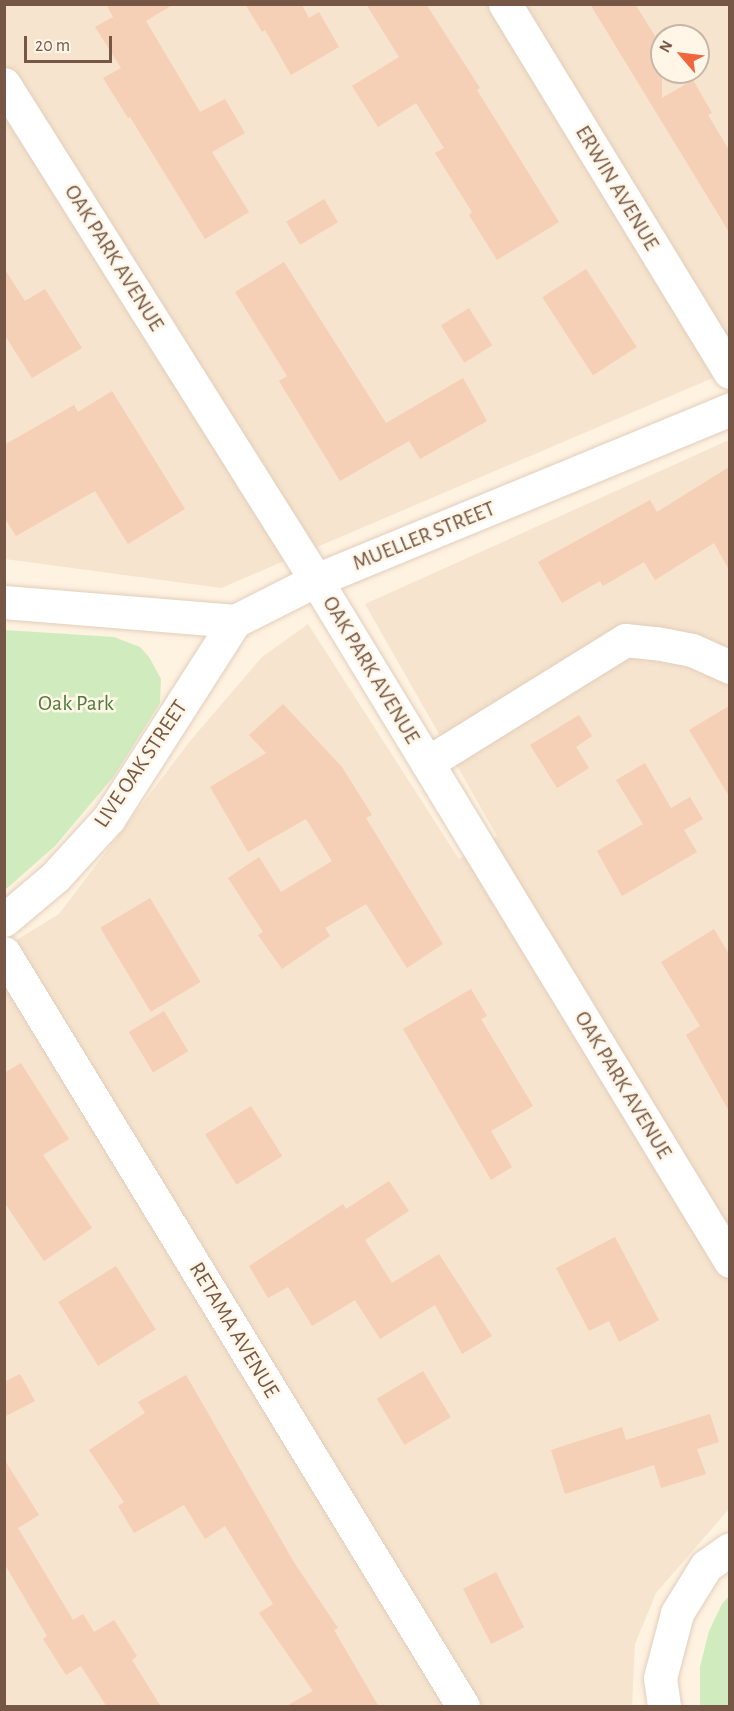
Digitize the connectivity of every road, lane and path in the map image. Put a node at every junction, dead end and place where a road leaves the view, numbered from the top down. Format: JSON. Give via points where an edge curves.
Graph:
{"nodes":[{"id":1,"x":505,"y":4,"type":"edge"},
{"id":2,"x":4,"y":84,"type":"edge"},
{"id":3,"x":729,"y":372,"type":"edge"},
{"id":4,"x":729,"y":409,"type":"edge"},
{"id":5,"x":316,"y":580,"type":"junction"},
{"id":6,"x":4,"y":602,"type":"edge"},
{"id":7,"x":235,"y":621,"type":"junction"},
{"id":8,"x":729,"y":667,"type":"edge"},
{"id":9,"x":427,"y":763,"type":"junction"},
{"id":10,"x":4,"y":920,"type":"edge"},
{"id":11,"x":4,"y":953,"type":"edge"},
{"id":12,"x":729,"y":1261,"type":"edge"},
{"id":13,"x":729,"y":1550,"type":"edge"},
{"id":14,"x":463,"y":1707,"type":"edge"},
{"id":15,"x":664,"y":1707,"type":"edge"}],
"edges":[{"from":1,"to":3,"type":"street","name":"ERWIN AVENUE"},
{"from":2,"to":5,"type":"street","name":"OAK PARK AVENUE"},
{"from":4,"to":5,"type":"street","name":"MUELLER STREET"},
{"from":5,"to":7,"type":"street","name":"MUELLER STREET"},
{"from":5,"to":9,"type":"street","name":"OAK PARK AVENUE"},
{"from":6,"to":7,"type":"street"},
{"from":7,"to":10,"type":"street","name":"LIVE OAK STREET","via":[[108,818],[55,877]]},
{"from":8,"to":9,"type":"street","via":[[692,650],[625,640]]},
{"from":9,"to":12,"type":"street","name":"OAK PARK AVENUE"},
{"from":11,"to":14,"type":"street","name":"RETAMA AVENUE"},
{"from":13,"to":15,"type":"street","via":[[706,1566],[676,1613],[660,1678]]}]}
